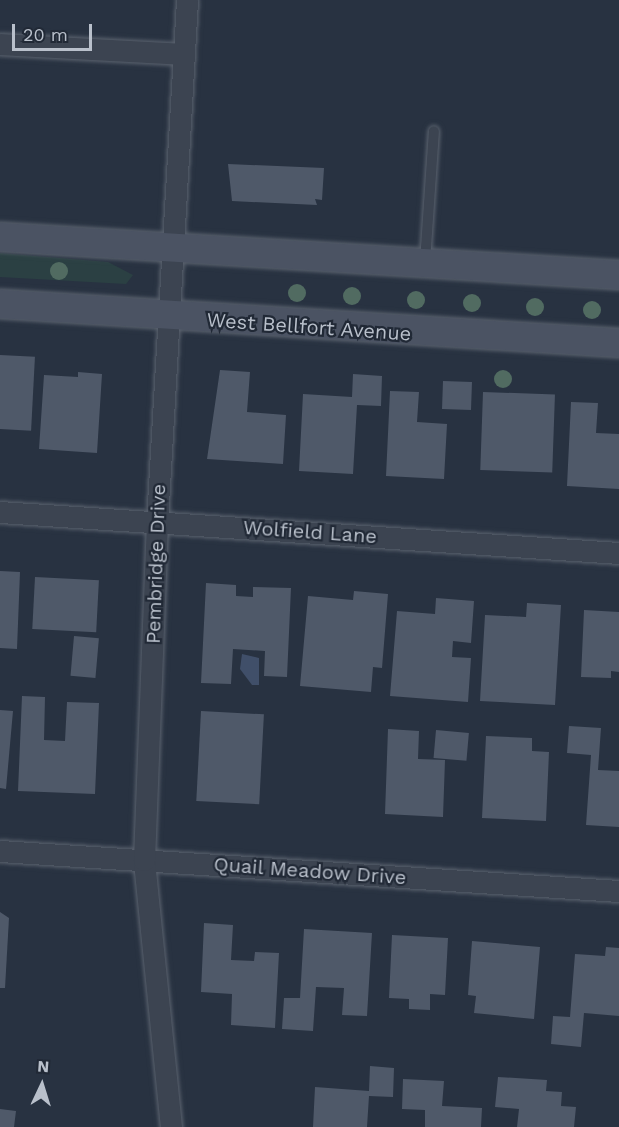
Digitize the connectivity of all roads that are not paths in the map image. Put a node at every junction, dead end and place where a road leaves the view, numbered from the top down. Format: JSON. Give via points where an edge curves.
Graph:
{"nodes":[{"id":1,"x":187,"y":0,"type":"edge"},
{"id":2,"x":0,"y":44,"type":"edge"},
{"id":3,"x":184,"y":54,"type":"junction"},
{"id":4,"x":434,"y":131,"type":"dead end"},
{"id":5,"x":0,"y":237,"type":"edge"},
{"id":6,"x":172,"y":248,"type":"junction"},
{"id":7,"x":425,"y":264,"type":"junction"},
{"id":8,"x":619,"y":275,"type":"edge"},
{"id":9,"x":0,"y":304,"type":"edge"},
{"id":10,"x":168,"y":316,"type":"junction"},
{"id":11,"x":619,"y":343,"type":"edge"},
{"id":12,"x":0,"y":513,"type":"edge"},
{"id":13,"x":157,"y":521,"type":"junction"},
{"id":14,"x":619,"y":553,"type":"edge"},
{"id":15,"x":0,"y":851,"type":"edge"},
{"id":16,"x":144,"y":860,"type":"junction"},
{"id":17,"x":619,"y":891,"type":"edge"},
{"id":18,"x":171,"y":1127,"type":"edge"}],
"edges":[{"from":1,"to":3,"type":"street","name":"Pembridge Drive"},
{"from":2,"to":3,"type":"street"},
{"from":3,"to":6,"type":"street","name":"Pembridge Drive"},
{"from":4,"to":7,"type":"lane"},
{"from":5,"to":6,"type":"main road"},
{"from":6,"to":7,"type":"main road"},
{"from":6,"to":10,"type":"street","name":"Pembridge Drive"},
{"from":7,"to":8,"type":"main road"},
{"from":9,"to":10,"type":"main road","name":"West Bellfort Avenue"},
{"from":10,"to":11,"type":"main road","name":"West Bellfort Avenue"},
{"from":10,"to":13,"type":"street","name":"Pembridge Drive"},
{"from":12,"to":13,"type":"street","name":"Wolfield Lane"},
{"from":13,"to":14,"type":"street","name":"Wolfield Lane"},
{"from":13,"to":16,"type":"street","name":"Pembridge Drive"},
{"from":15,"to":16,"type":"street","name":"Quail Meadow Drive"},
{"from":16,"to":17,"type":"street","name":"Quail Meadow Drive"},
{"from":16,"to":18,"type":"street","name":"Pembridge Drive"}]}
